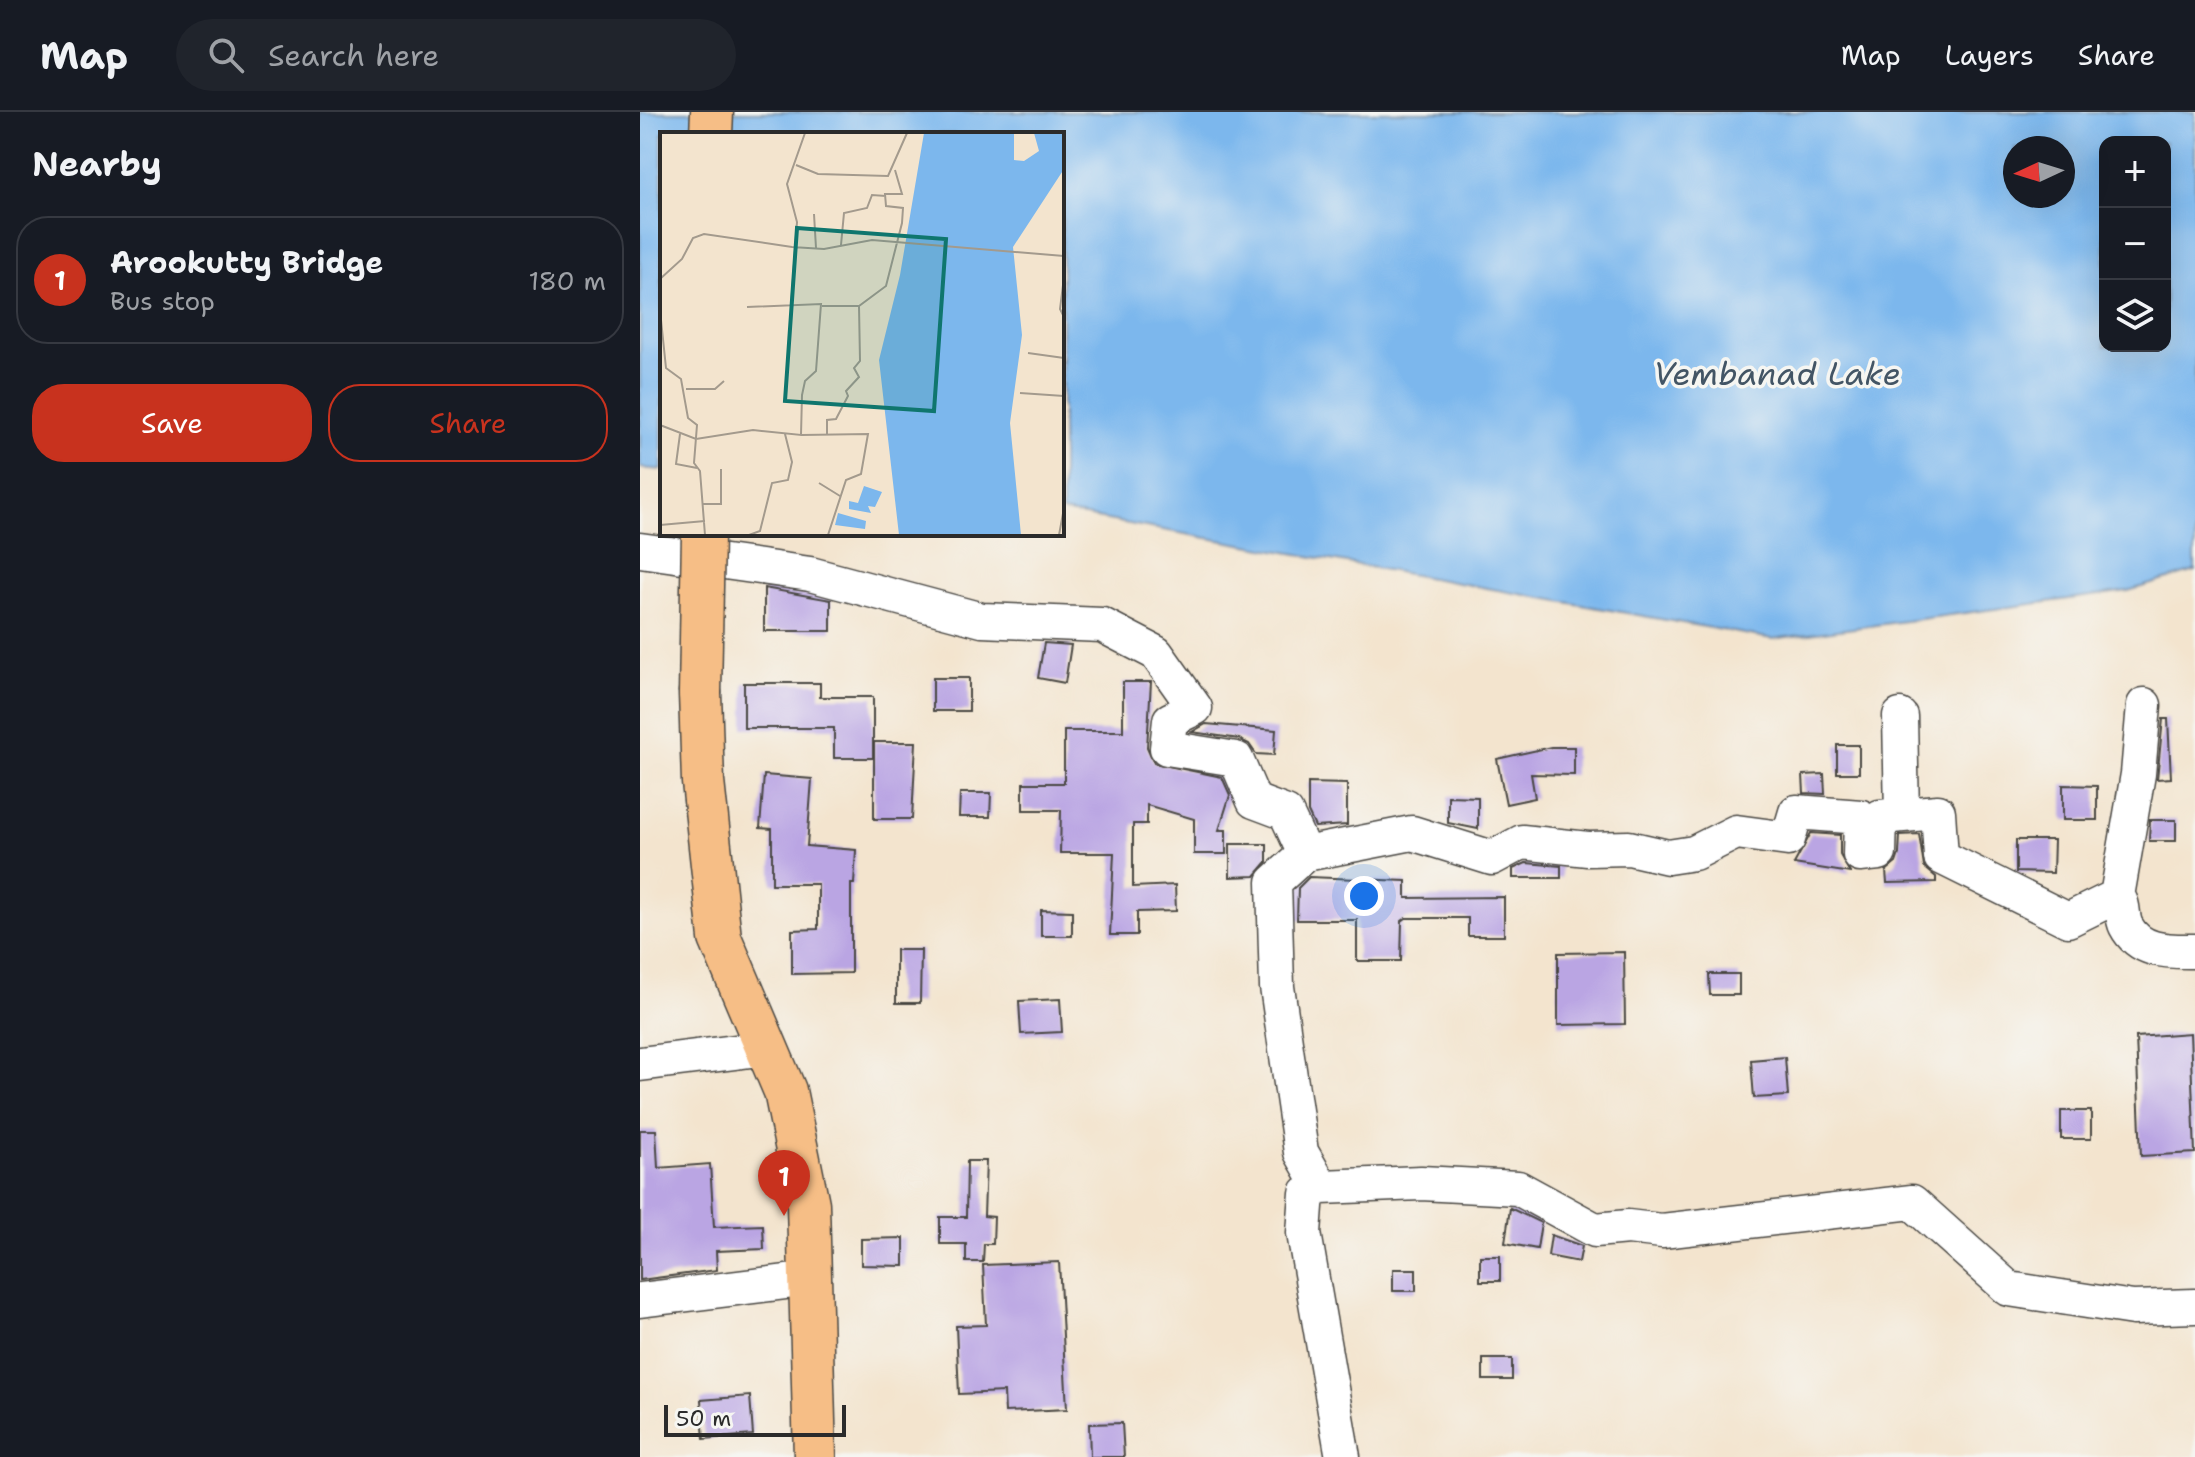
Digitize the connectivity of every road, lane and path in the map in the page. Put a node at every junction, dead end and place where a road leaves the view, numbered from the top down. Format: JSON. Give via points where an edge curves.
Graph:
{"nodes":[{"id":1,"x":712,"y":112,"type":"edge"},
{"id":2,"x":711,"y":132,"type":"edge"},
{"id":3,"x":703,"y":536,"type":"edge"},
{"id":4,"x":640,"y":550,"type":"edge"},
{"id":5,"x":2144,"y":705,"type":"dead end"},
{"id":6,"x":1900,"y":716,"type":"dead end"},
{"id":7,"x":1902,"y":815,"type":"junction"},
{"id":8,"x":1305,"y":854,"type":"junction"},
{"id":9,"x":2117,"y":896,"type":"junction"},
{"id":10,"x":2195,"y":951,"type":"edge"},
{"id":11,"x":767,"y":1048,"type":"junction"},
{"id":12,"x":640,"y":1064,"type":"edge"},
{"id":13,"x":1321,"y":1187,"type":"junction"},
{"id":14,"x":810,"y":1279,"type":"junction"},
{"id":15,"x":640,"y":1300,"type":"edge"},
{"id":16,"x":2195,"y":1306,"type":"edge"},
{"id":17,"x":815,"y":1457,"type":"edge"},
{"id":18,"x":1343,"y":1457,"type":"edge"}],
"edges":[{"from":1,"to":2,"type":"main road"},
{"from":3,"to":11,"type":"main road","bridge":true,"via":[[703,782],[720,938]]},
{"from":4,"to":8,"type":"street","via":[[810,574],[982,620],[1102,625],[1156,653],[1195,708],[1170,720],[1167,748],[1236,759],[1254,801],[1286,813]]},
{"from":5,"to":9,"type":"street"},
{"from":6,"to":7,"type":"street"},
{"from":7,"to":8,"type":"street","via":[[1880,817],[1879,853],[1860,855],[1861,817],[1796,812],[1788,839],[1736,832],[1694,853],[1668,857],[1629,848],[1522,842],[1492,858],[1412,833]]},
{"from":7,"to":9,"type":"street","via":[[1938,812],[1941,857],[2068,920]]},
{"from":8,"to":13,"type":"street","via":[[1274,882],[1277,987],[1301,1152]]},
{"from":9,"to":10,"type":"street","via":[[2136,939],[2157,952]]},
{"from":11,"to":12,"type":"street"},
{"from":11,"to":14,"type":"main road","via":[[785,1091],[808,1204]]},
{"from":13,"to":16,"type":"street","via":[[1436,1183],[1518,1188],[1595,1230],[1662,1231],[1912,1202],[2009,1289],[2133,1308]]},
{"from":13,"to":18,"type":"street","via":[[1307,1193],[1304,1233]]},
{"from":14,"to":15,"type":"street"},
{"from":14,"to":17,"type":"main road"}]}
